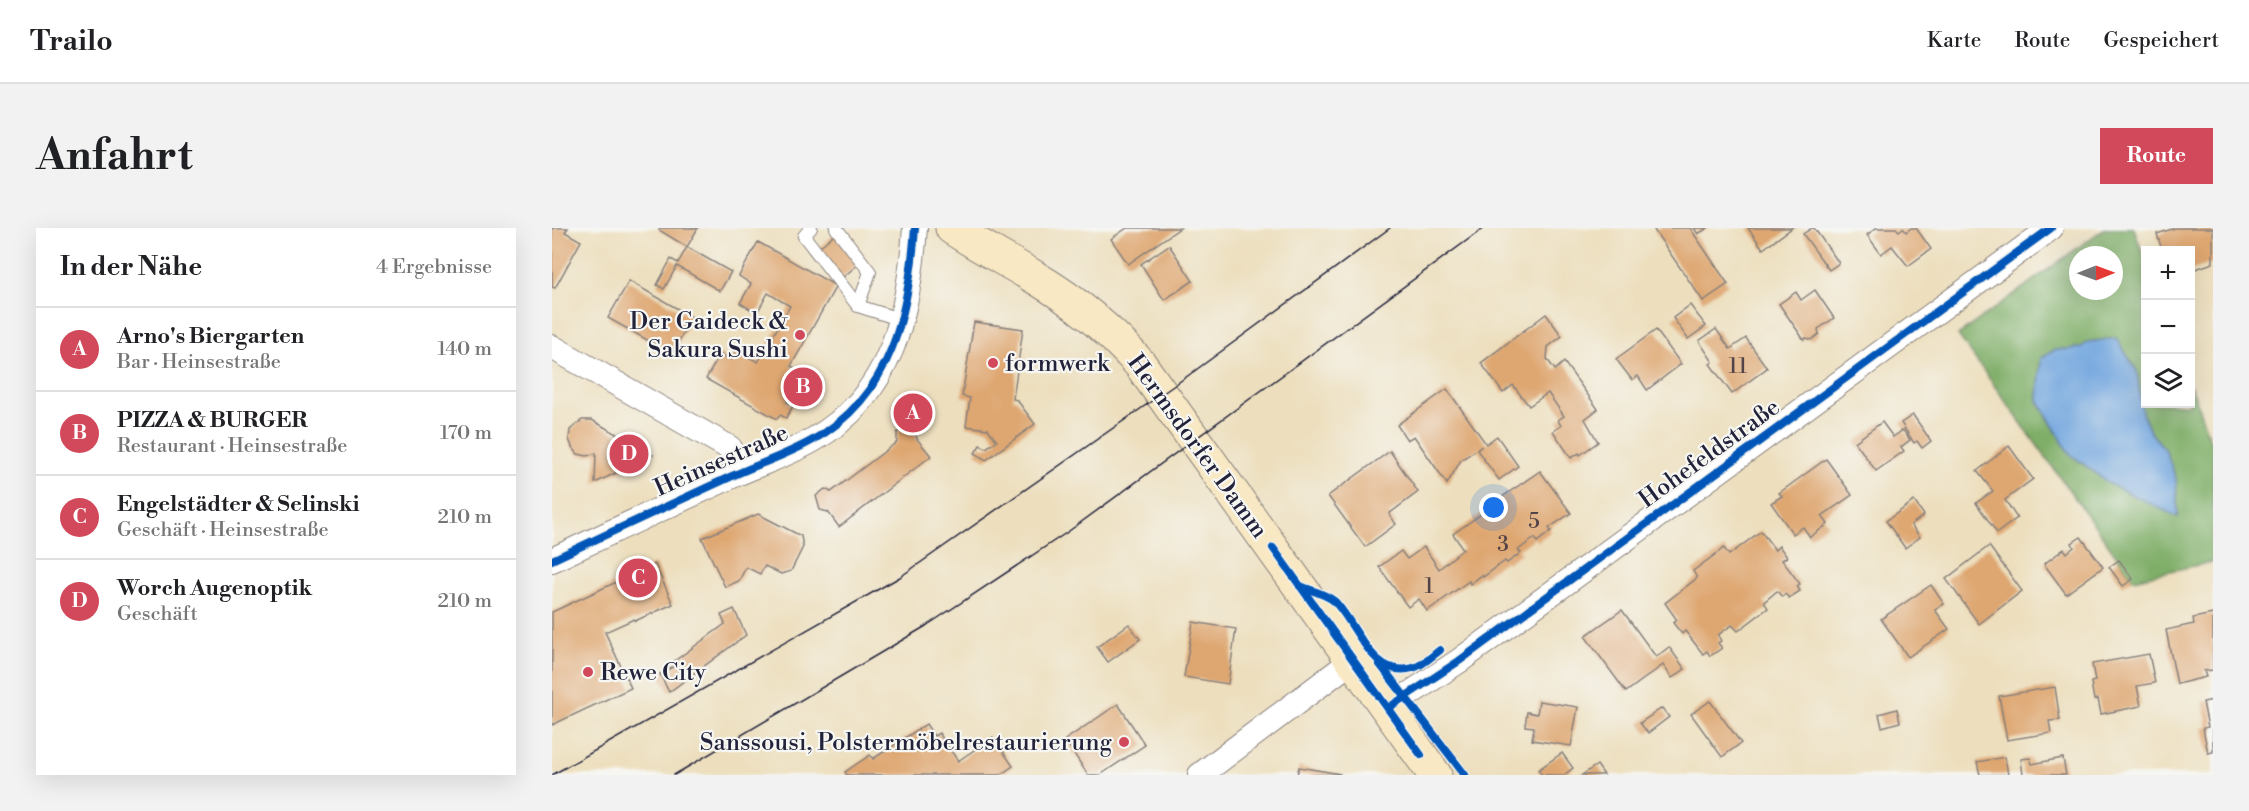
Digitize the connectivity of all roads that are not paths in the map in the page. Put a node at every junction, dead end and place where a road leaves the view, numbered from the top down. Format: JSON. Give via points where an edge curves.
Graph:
{"nodes":[{"id":1,"x":811,"y":228,"type":"edge"},
{"id":2,"x":836,"y":228,"type":"edge"},
{"id":3,"x":915,"y":228,"type":"edge"},
{"id":4,"x":952,"y":228,"type":"edge"},
{"id":5,"x":2051,"y":228,"type":"edge"},
{"id":6,"x":858,"y":306,"type":"junction"},
{"id":7,"x":902,"y":320,"type":"junction"},
{"id":8,"x":552,"y":347,"type":"edge"},
{"id":9,"x":740,"y":472,"type":"junction"},
{"id":10,"x":552,"y":560,"type":"edge"},
{"id":11,"x":1353,"y":660,"type":"junction"},
{"id":12,"x":1388,"y":708,"type":"junction"},
{"id":13,"x":1200,"y":775,"type":"edge"},
{"id":14,"x":1435,"y":775,"type":"edge"}],
"edges":[{"from":1,"to":6,"type":"lane","via":[[804,236]]},
{"from":2,"to":6,"type":"lane","via":[[870,272]]},
{"from":3,"to":7,"type":"street","name":"Heinsestraße","via":[[912,273]]},
{"from":4,"to":11,"type":"main road","name":"Hermsdorfer Damm","via":[[1038,279],[1117,339],[1140,364]]},
{"from":5,"to":12,"type":"street","name":"Hohefeldstraße","via":[[1459,661]]},
{"from":6,"to":7,"type":"lane"},
{"from":7,"to":9,"type":"street","name":"Heinsestraße","via":[[879,376],[839,423],[807,443]]},
{"from":8,"to":9,"type":"street","via":[[730,448]]},
{"from":9,"to":10,"type":"street","name":"Heinsestraße"},
{"from":11,"to":12,"type":"main road","name":"Hermsdorfer Damm"},
{"from":11,"to":13,"type":"street"},
{"from":12,"to":14,"type":"main road","name":"Hermsdorfer Damm"}]}
